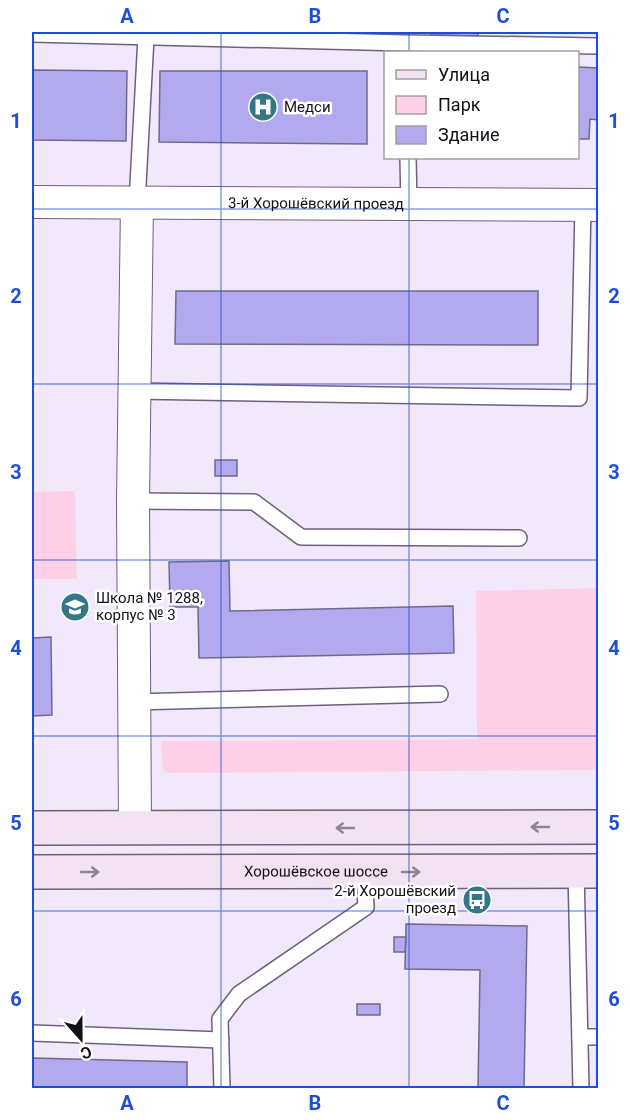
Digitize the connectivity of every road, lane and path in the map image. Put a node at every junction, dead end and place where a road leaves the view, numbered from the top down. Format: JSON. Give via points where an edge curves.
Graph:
{"nodes":[{"id":1,"x":32,"y":34,"type":"edge"},
{"id":2,"x":146,"y":37,"type":"junction"},
{"id":3,"x":598,"y":45,"type":"edge"},
{"id":4,"x":405,"y":48,"type":"edge"},
{"id":5,"x":408,"y":159,"type":"edge"},
{"id":6,"x":32,"y":202,"type":"edge"},
{"id":7,"x":137,"y":203,"type":"junction"},
{"id":8,"x":409,"y":205,"type":"junction"},
{"id":9,"x":591,"y":205,"type":"edge"},
{"id":10,"x":135,"y":391,"type":"junction"},
{"id":11,"x":133,"y":501,"type":"junction"},
{"id":12,"x":519,"y":538,"type":"dead end"},
{"id":13,"x":440,"y":694,"type":"dead end"},
{"id":14,"x":134,"y":702,"type":"junction"},
{"id":15,"x":598,"y":827,"type":"edge"},
{"id":16,"x":32,"y":828,"type":"edge"},
{"id":17,"x":135,"y":828,"type":"junction"},
{"id":18,"x":587,"y":871,"type":"edge"},
{"id":19,"x":32,"y":872,"type":"edge"},
{"id":20,"x":364,"y":872,"type":"junction"},
{"id":21,"x":32,"y":1033,"type":"edge"},
{"id":22,"x":580,"y":1037,"type":"junction"},
{"id":23,"x":598,"y":1037,"type":"edge"},
{"id":24,"x":221,"y":1040,"type":"junction"},
{"id":25,"x":222,"y":1089,"type":"edge"},
{"id":26,"x":581,"y":1089,"type":"edge"}],
"edges":[{"from":1,"to":2,"type":"lane"},
{"from":2,"to":4,"type":"lane"},
{"from":2,"to":7,"type":"lane"},
{"from":3,"to":4,"type":"lane"},
{"from":5,"to":8,"type":"lane"},
{"from":6,"to":7,"type":"street","name":"3-й Хорошёвский проезд"},
{"from":7,"to":8,"type":"street","name":"3-й Хорошёвский проезд"},
{"from":7,"to":10,"type":"street"},
{"from":8,"to":9,"type":"street","name":"3-й Хорошёвский проезд"},
{"from":9,"to":10,"type":"lane","via":[[579,398]]},
{"from":10,"to":11,"type":"street"},
{"from":11,"to":12,"type":"lane","via":[[254,502],[300,537]]},
{"from":11,"to":14,"type":"street"},
{"from":13,"to":14,"type":"lane"},
{"from":14,"to":17,"type":"street"},
{"from":15,"to":17,"type":"main road","one_way":true},
{"from":16,"to":17,"type":"main road"},
{"from":20,"to":18,"type":"main road","name":"Хорошёвское шоссе","one_way":true},
{"from":18,"to":22,"type":"lane"},
{"from":19,"to":20,"type":"main road","name":"Хорошёвское шоссе","one_way":true},
{"from":20,"to":24,"type":"lane","via":[[366,907],[238,994],[220,1019]]},
{"from":21,"to":24,"type":"lane"},
{"from":22,"to":23,"type":"lane"},
{"from":22,"to":26,"type":"lane"},
{"from":24,"to":25,"type":"lane"}]}
